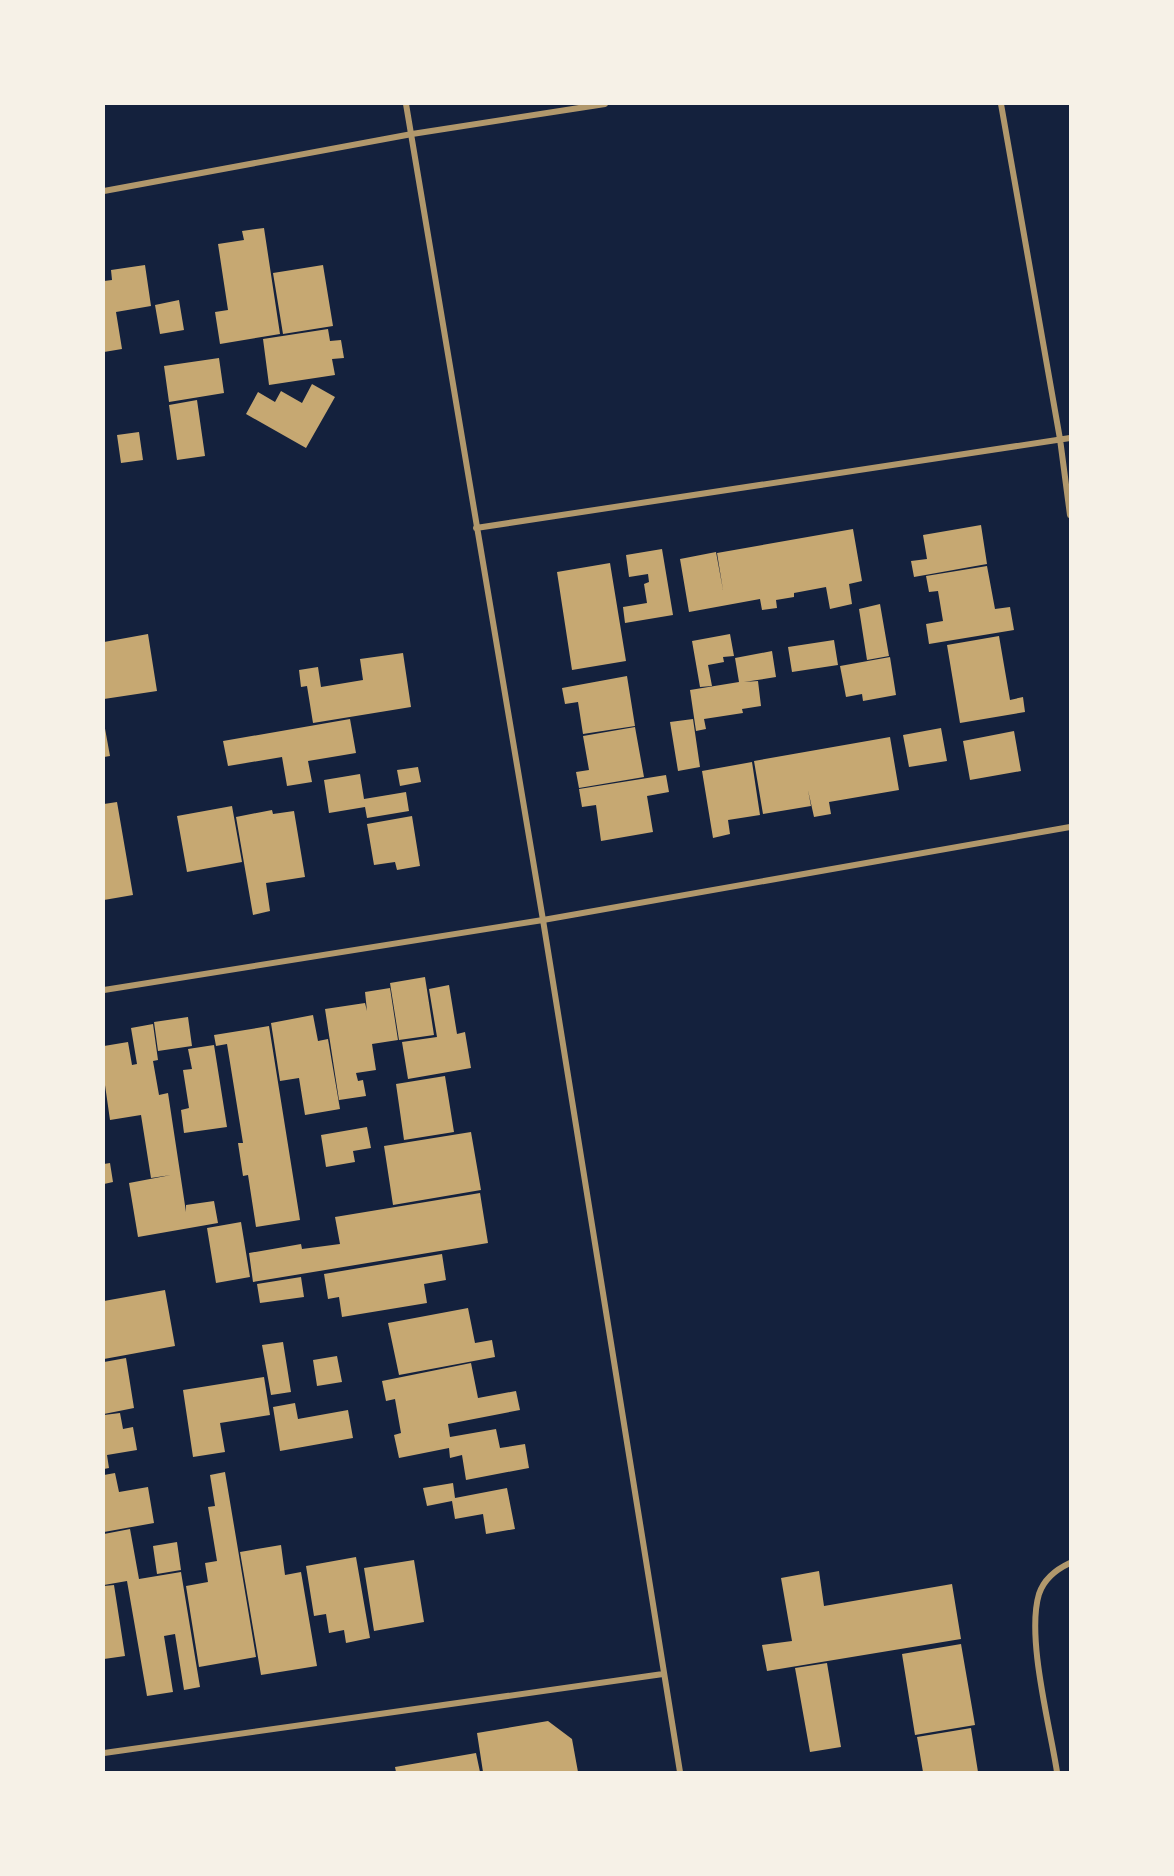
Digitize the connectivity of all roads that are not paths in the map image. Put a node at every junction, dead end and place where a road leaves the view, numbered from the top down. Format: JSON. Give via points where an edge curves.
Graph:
{"nodes":[{"id":1,"x":406,"y":104,"type":"edge"},
{"id":2,"x":605,"y":104,"type":"edge"},
{"id":3,"x":1000,"y":104,"type":"edge"},
{"id":4,"x":412,"y":134,"type":"junction"},
{"id":5,"x":104,"y":191,"type":"edge"},
{"id":6,"x":1071,"y":438,"type":"edge"},
{"id":7,"x":1060,"y":439,"type":"junction"},
{"id":8,"x":1071,"y":516,"type":"edge"},
{"id":9,"x":476,"y":528,"type":"junction"},
{"id":10,"x":1071,"y":827,"type":"edge"},
{"id":11,"x":543,"y":920,"type":"junction"},
{"id":12,"x":104,"y":990,"type":"edge"},
{"id":13,"x":1071,"y":1563,"type":"edge"},
{"id":14,"x":663,"y":1674,"type":"junction"},
{"id":15,"x":104,"y":1753,"type":"edge"},
{"id":16,"x":680,"y":1773,"type":"edge"},
{"id":17,"x":1057,"y":1773,"type":"edge"}],
"edges":[{"from":1,"to":4,"type":"street"},
{"from":2,"to":4,"type":"street"},
{"from":3,"to":7,"type":"street"},
{"from":4,"to":5,"type":"street"},
{"from":4,"to":9,"type":"street"},
{"from":6,"to":7,"type":"street"},
{"from":7,"to":8,"type":"street"},
{"from":7,"to":9,"type":"street"},
{"from":9,"to":11,"type":"street"},
{"from":10,"to":11,"type":"street"},
{"from":11,"to":12,"type":"street"},
{"from":11,"to":14,"type":"street"},
{"from":13,"to":17,"type":"street","via":[[1055,1570],[1039,1593],[1034,1632]]},
{"from":14,"to":15,"type":"street"},
{"from":14,"to":16,"type":"street"}]}
